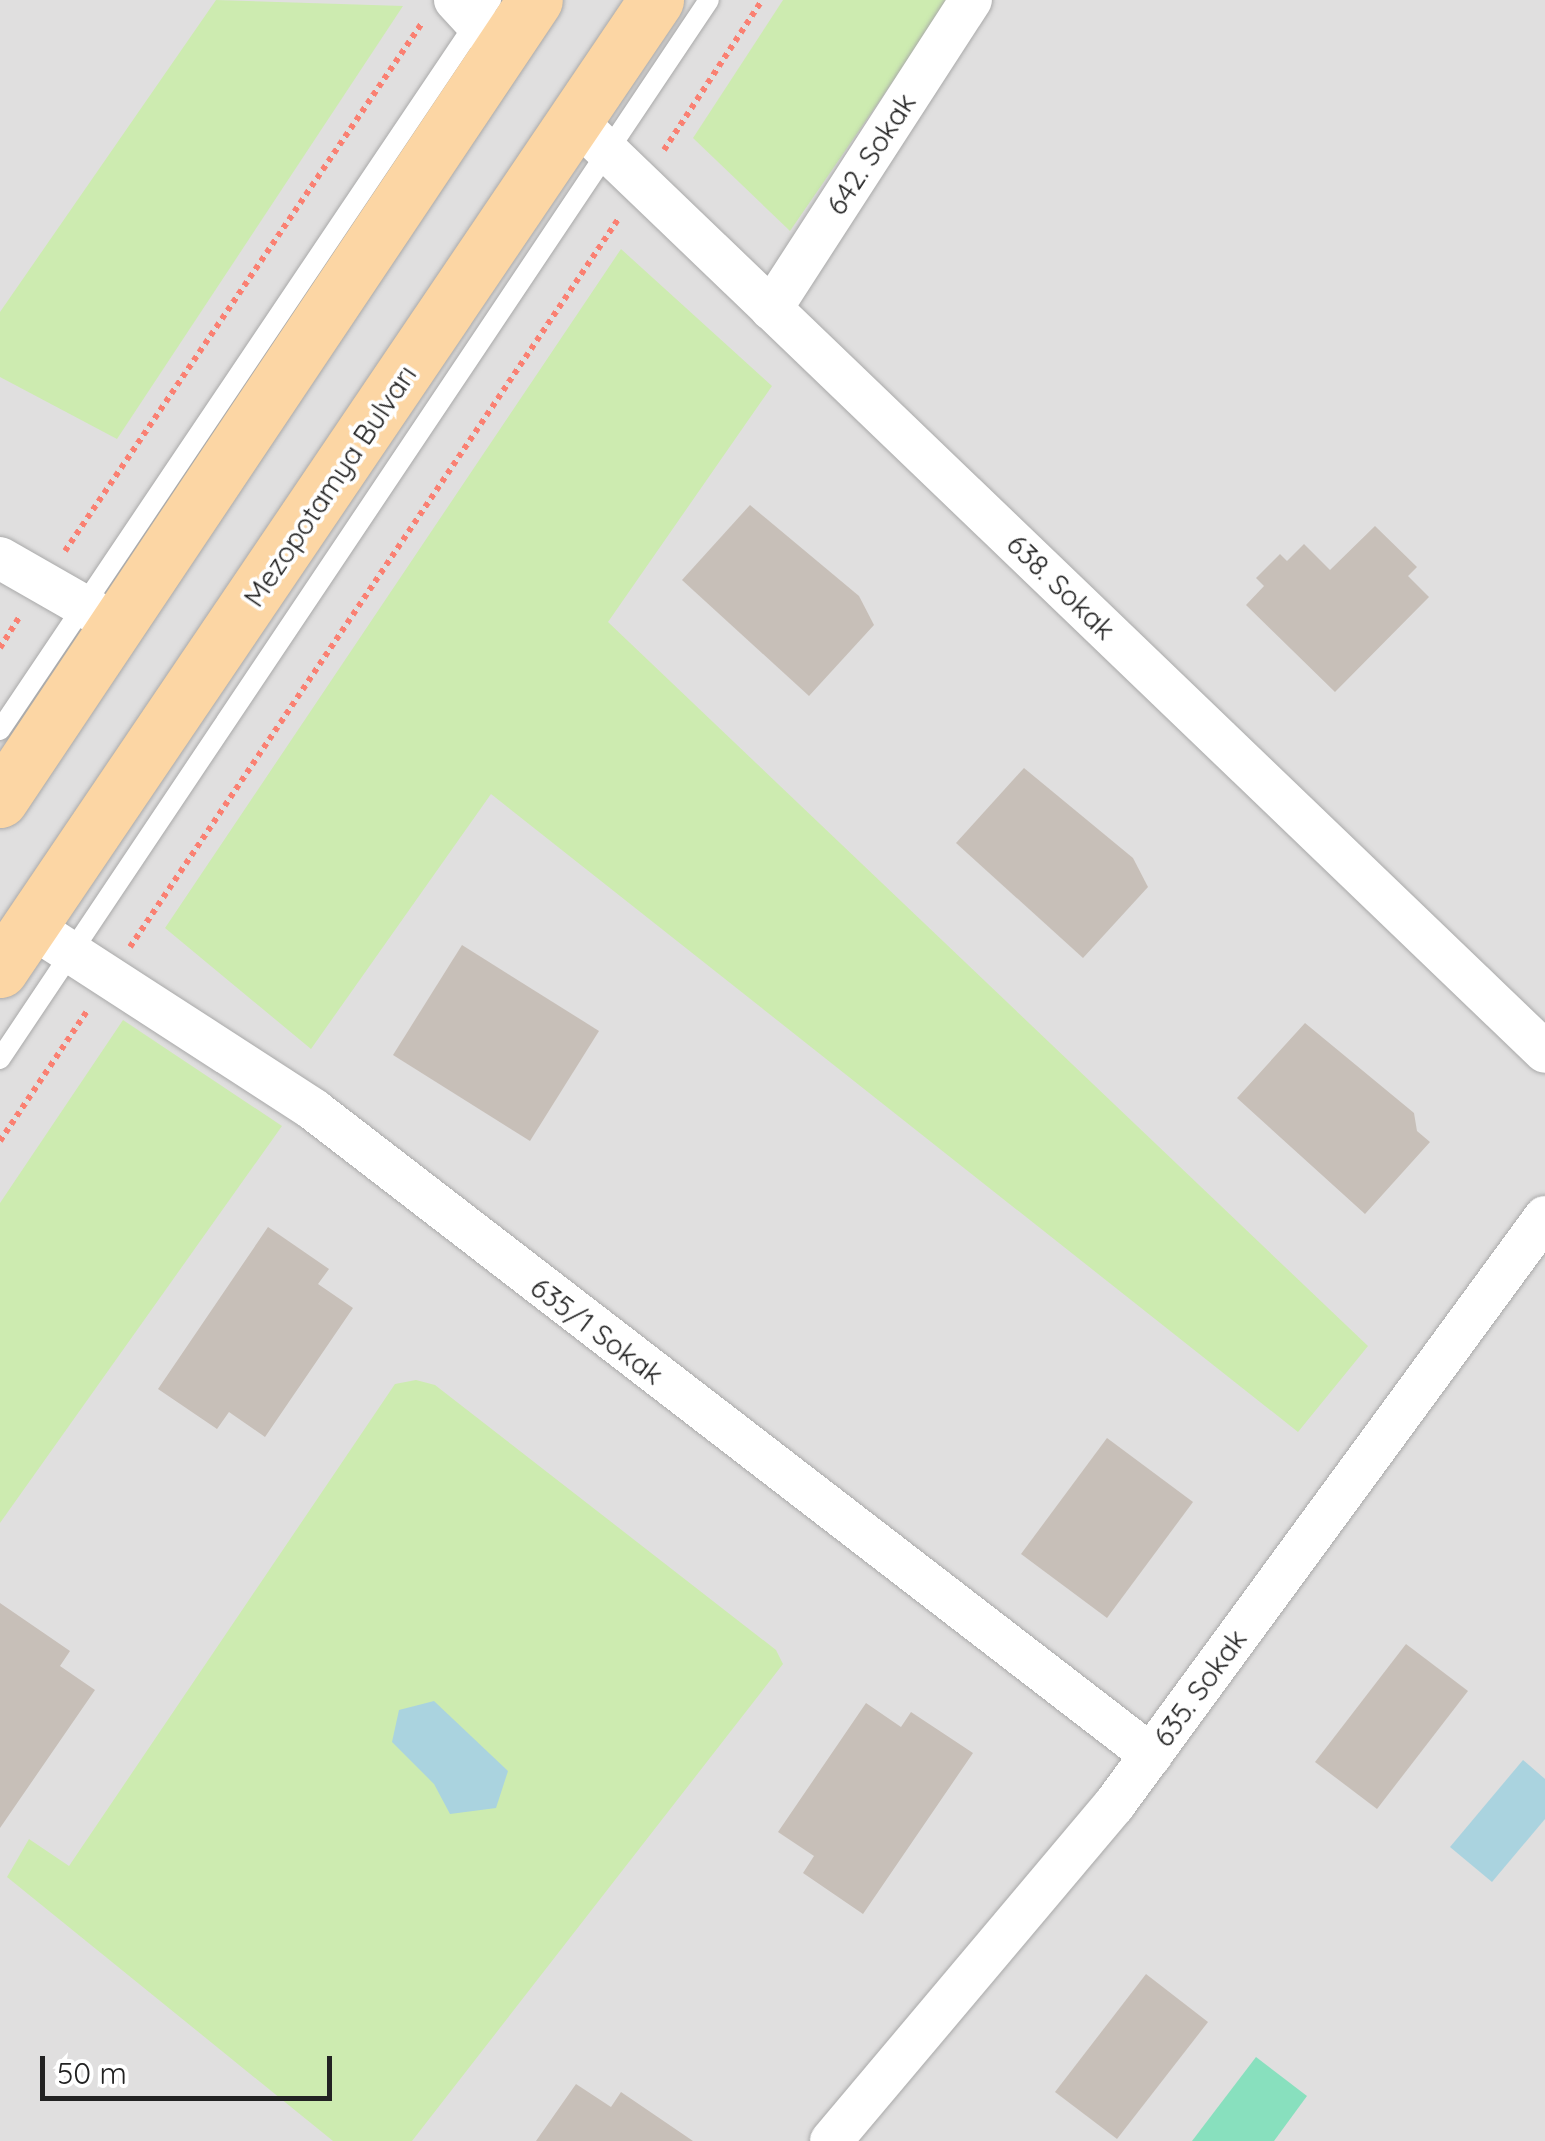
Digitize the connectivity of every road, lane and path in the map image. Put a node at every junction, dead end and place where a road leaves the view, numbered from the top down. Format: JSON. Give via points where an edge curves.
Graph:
{"nodes":[{"id":1,"x":535,"y":0,"type":"edge"},
{"id":2,"x":656,"y":0,"type":"edge"},
{"id":3,"x":709,"y":0,"type":"edge"},
{"id":4,"x":762,"y":0,"type":"edge"},
{"id":5,"x":971,"y":0,"type":"edge"},
{"id":6,"x":470,"y":18,"type":"edge"},
{"id":7,"x":591,"y":136,"type":"junction"},
{"id":8,"x":642,"y":185,"type":"junction"},
{"id":9,"x":771,"y":309,"type":"junction"},
{"id":10,"x":0,"y":558,"type":"edge"},
{"id":11,"x":43,"y":583,"type":"junction"},
{"id":12,"x":100,"y":614,"type":"junction"},
{"id":13,"x":0,"y":648,"type":"edge"},
{"id":14,"x":0,"y":730,"type":"edge"},
{"id":15,"x":0,"y":800,"type":"edge"},
{"id":16,"x":51,"y":939,"type":"junction"},
{"id":17,"x":0,"y":970,"type":"edge"},
{"id":18,"x":110,"y":977,"type":"junction"},
{"id":19,"x":1545,"y":1052,"type":"edge"},
{"id":20,"x":0,"y":1059,"type":"edge"},
{"id":21,"x":0,"y":1141,"type":"edge"},
{"id":22,"x":1545,"y":1216,"type":"edge"},
{"id":23,"x":1151,"y":1755,"type":"junction"},
{"id":24,"x":831,"y":2141,"type":"edge"}],
"edges":[{"from":1,"to":6,"type":"main road"},
{"from":2,"to":7,"type":"main road","name":"Mezopotamya Bulvarı"},
{"from":3,"to":7,"type":"lane"},
{"from":4,"to":8,"type":"path"},
{"from":5,"to":9,"type":"street","name":"642. Sokak"},
{"from":6,"to":11,"type":"path"},
{"from":6,"to":12,"type":"main road"},
{"from":7,"to":8,"type":"street","name":"638. Sokak"},
{"from":7,"to":16,"type":"main road","name":"Mezopotamya Bulvarı"},
{"from":8,"to":9,"type":"street","name":"638. Sokak"},
{"from":8,"to":18,"type":"path"},
{"from":9,"to":19,"type":"street","name":"638. Sokak"},
{"from":10,"to":11,"type":"street"},
{"from":11,"to":12,"type":"street"},
{"from":11,"to":13,"type":"path"},
{"from":12,"to":14,"type":"lane"},
{"from":12,"to":15,"type":"main road"},
{"from":16,"to":17,"type":"main road","name":"Mezopotamya Bulvarı"},
{"from":16,"to":18,"type":"street","name":"635/1 Sokak"},
{"from":16,"to":20,"type":"lane"},
{"from":18,"to":21,"type":"path"},
{"from":18,"to":23,"type":"street","name":"635/1 Sokak","via":[[314,1110]]},
{"from":22,"to":23,"type":"street","name":"635. Sokak"},
{"from":23,"to":24,"type":"street","name":"635. Sokak"}]}
